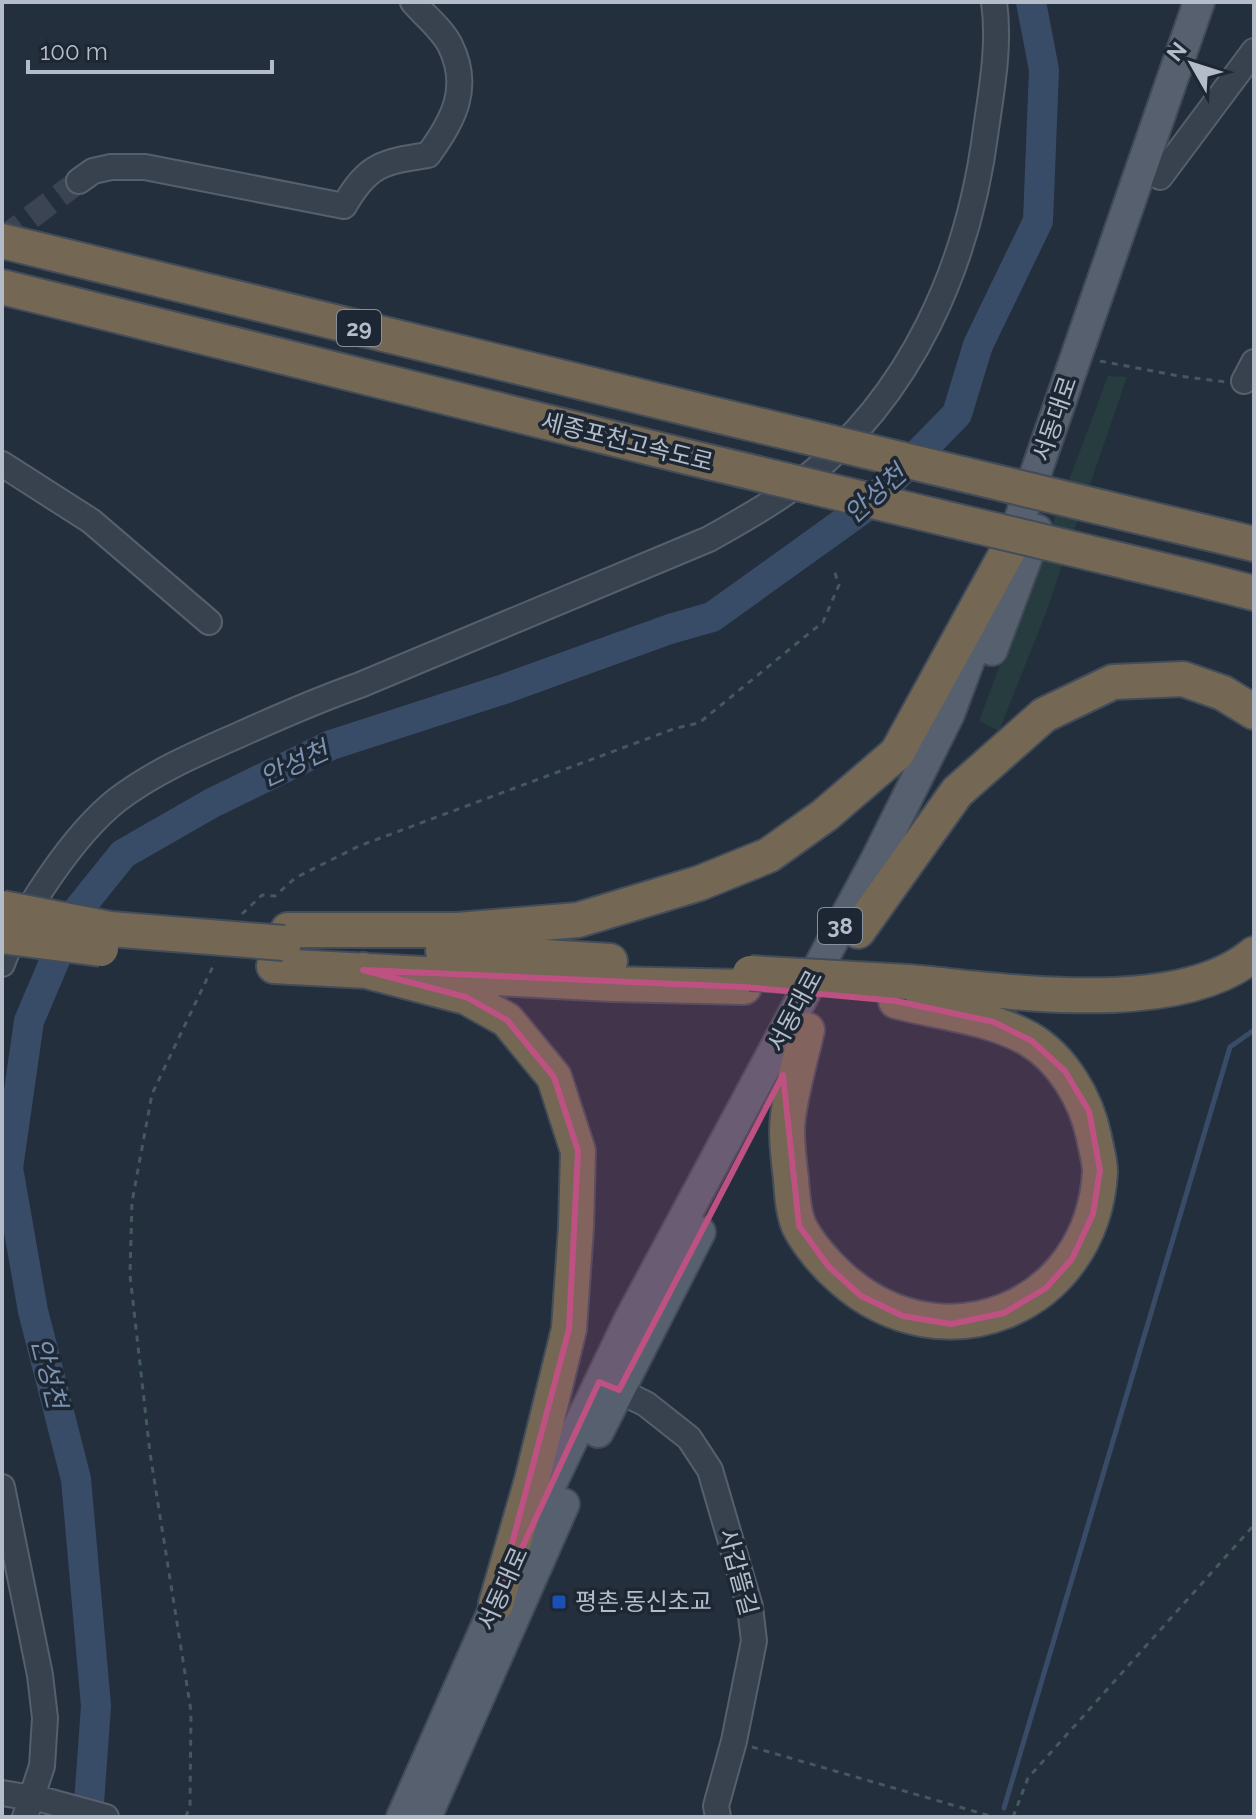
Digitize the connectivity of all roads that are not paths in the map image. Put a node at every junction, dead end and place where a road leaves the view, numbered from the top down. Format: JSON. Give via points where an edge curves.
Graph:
{"nodes":[{"id":1,"x":413,"y":2,"type":"edge"},
{"id":2,"x":994,"y":2,"type":"edge"},
{"id":3,"x":1199,"y":2,"type":"edge"},
{"id":4,"x":1218,"y":2,"type":"edge"},
{"id":5,"x":1254,"y":51,"type":"edge"},
{"id":6,"x":1160,"y":177,"type":"junction"},
{"id":7,"x":79,"y":181,"type":"tunnel mouth"},
{"id":8,"x":2,"y":241,"type":"edge"},
{"id":9,"x":2,"y":287,"type":"edge"},
{"id":10,"x":2,"y":464,"type":"edge"},
{"id":11,"x":1240,"y":540,"type":"edge"},
{"id":12,"x":1009,"y":549,"type":"junction"},
{"id":13,"x":1254,"y":593,"type":"edge"},
{"id":14,"x":209,"y":622,"type":"dead end"},
{"id":15,"x":1254,"y":712,"type":"edge"},
{"id":16,"x":2,"y":908,"type":"edge"},
{"id":17,"x":858,"y":931,"type":"junction"},
{"id":18,"x":2,"y":936,"type":"edge"},
{"id":19,"x":282,"y":947,"type":"junction"},
{"id":20,"x":1254,"y":954,"type":"edge"},
{"id":21,"x":2,"y":964,"type":"edge"},
{"id":22,"x":363,"y":970,"type":"junction"},
{"id":23,"x":747,"y":980,"type":"junction"},
{"id":24,"x":902,"y":991,"type":"junction"},
{"id":25,"x":807,"y":1030,"type":"junction"},
{"id":26,"x":609,"y":1386,"type":"junction"},
{"id":27,"x":2,"y":1487,"type":"edge"},
{"id":28,"x":496,"y":1604,"type":"junction"},
{"id":29,"x":2,"y":1793,"type":"edge"},
{"id":30,"x":34,"y":1805,"type":"edge"},
{"id":31,"x":106,"y":1817,"type":"edge"},
{"id":32,"x":402,"y":1817,"type":"edge"},
{"id":33,"x":426,"y":1817,"type":"edge"},
{"id":34,"x":718,"y":1817,"type":"edge"}],
"edges":[{"from":1,"to":7,"type":"street","via":[[449,43],[461,81],[455,111],[428,155],[386,161],[357,182],[344,206],[145,167],[111,167]]},
{"from":2,"to":21,"type":"street","via":[[995,65],[984,143],[974,196],[941,301],[886,394],[831,456],[761,510],[709,539],[172,765],[116,801],[81,837],[26,914]]},
{"from":3,"to":12,"type":"main road","name":"서동대로","number":"38"},
{"from":4,"to":6,"type":"main road","name":"서동대로","number":"38"},
{"from":5,"to":6,"type":"street"},
{"from":6,"to":17,"type":"main road","name":"서동대로","number":"38","via":[[1009,612]]},
{"from":8,"to":11,"type":"highway","name":"세종포천고속도로","number":"29","bridge":true},
{"from":9,"to":13,"type":"highway","name":"세종포천고속도로","number":"29","bridge":true},
{"from":10,"to":14,"type":"street","via":[[91,521]]},
{"from":12,"to":19,"type":"highway","via":[[897,753],[769,855],[700,883],[578,920]]},
{"from":12,"to":26,"type":"main road","name":"서동대로","number":"38","via":[[949,714],[629,1321]]},
{"from":15,"to":17,"type":"highway","via":[[1223,693],[1183,679],[1113,682],[1044,715],[957,792]]},
{"from":16,"to":19,"type":"highway","bridge":true,"via":[[110,929]]},
{"from":17,"to":25,"type":"main road","name":"서동대로","number":"38"},
{"from":18,"to":19,"type":"highway","bridge":true},
{"from":19,"to":22,"type":"highway"},
{"from":19,"to":23,"type":"highway","via":[[539,955]]},
{"from":20,"to":24,"type":"highway","via":[[1186,987],[1093,998]]},
{"from":22,"to":23,"type":"highway","via":[[611,984]]},
{"from":22,"to":28,"type":"highway","via":[[466,997],[507,1020],[554,1077],[578,1151],[569,1329]]},
{"from":23,"to":24,"type":"highway"},
{"from":24,"to":25,"type":"highway","via":[[929,1010],[994,1022],[1032,1041],[1065,1071],[1089,1111],[1100,1170],[1093,1214],[1072,1259],[1046,1288],[1004,1313],[951,1324],[903,1316],[861,1296],[829,1267],[799,1226],[787,1128]]},
{"from":25,"to":26,"type":"main road","name":"서동대로","number":"38"},
{"from":26,"to":28,"type":"main road","name":"서동대로","number":"38"},
{"from":26,"to":33,"type":"main road","name":"서동대로","number":"38"},
{"from":26,"to":34,"type":"street","name":"사갑뜰길","via":[[646,1404],[689,1438],[710,1470],[750,1607],[754,1641],[716,1806]]},
{"from":27,"to":30,"type":"street","via":[[45,1718]]},
{"from":28,"to":32,"type":"main road","name":"서동대로","number":"38"},
{"from":29,"to":30,"type":"street"},
{"from":30,"to":31,"type":"street"}]}
